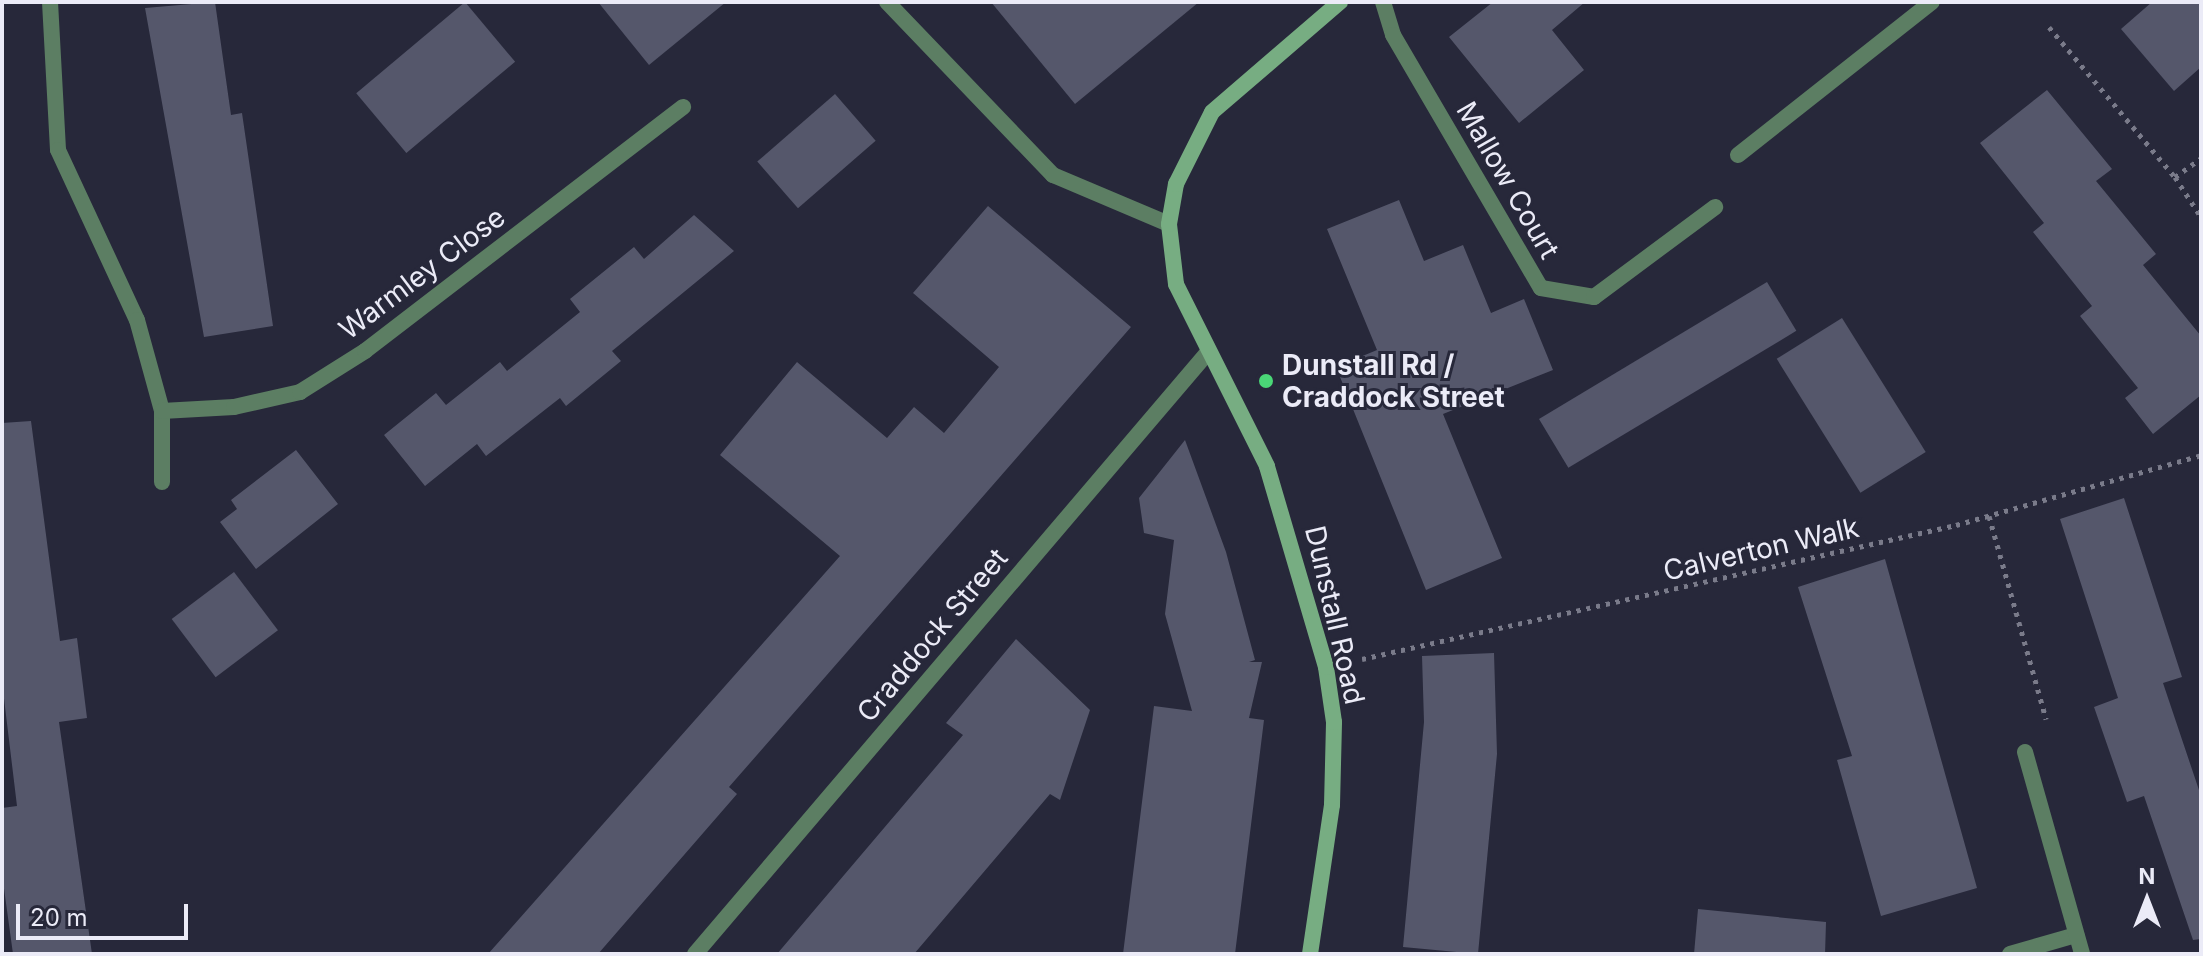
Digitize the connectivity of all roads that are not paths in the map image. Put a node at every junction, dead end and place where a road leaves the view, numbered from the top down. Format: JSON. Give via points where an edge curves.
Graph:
{"nodes":[{"id":1,"x":50,"y":2,"type":"edge"},
{"id":2,"x":887,"y":2,"type":"edge"},
{"id":3,"x":1340,"y":2,"type":"edge"},
{"id":4,"x":1383,"y":2,"type":"edge"},
{"id":5,"x":1932,"y":2,"type":"edge"},
{"id":6,"x":683,"y":107,"type":"dead end"},
{"id":7,"x":1738,"y":155,"type":"dead end"},
{"id":8,"x":1715,"y":207,"type":"dead end"},
{"id":9,"x":1169,"y":224,"type":"junction"},
{"id":10,"x":1209,"y":351,"type":"junction"},
{"id":11,"x":162,"y":411,"type":"junction"},
{"id":12,"x":162,"y":482,"type":"dead end"},
{"id":13,"x":2025,"y":752,"type":"road end"},
{"id":14,"x":2076,"y":935,"type":"junction"},
{"id":15,"x":695,"y":954,"type":"edge"},
{"id":16,"x":1310,"y":954,"type":"edge"},
{"id":17,"x":2010,"y":954,"type":"edge"},
{"id":18,"x":2082,"y":954,"type":"edge"}],
"edges":[{"from":1,"to":11,"type":"street","via":[[58,150],[137,320]]},
{"from":2,"to":9,"type":"street","via":[[1053,175]]},
{"from":3,"to":9,"type":"street","name":"Dunstall Road","via":[[1212,112],[1176,184]]},
{"from":4,"to":8,"type":"street","name":"Mallow Court","via":[[1393,35],[1541,288],[1594,297]]},
{"from":5,"to":7,"type":"street"},
{"from":6,"to":11,"type":"street","name":"Warmley Close","via":[[376,342],[300,392],[234,407]]},
{"from":9,"to":10,"type":"street","name":"Dunstall Road","via":[[1176,284]]},
{"from":10,"to":15,"type":"street","name":"Craddock Street"},
{"from":10,"to":16,"type":"street","name":"Dunstall Road","via":[[1267,466],[1326,667],[1334,722],[1332,805]]},
{"from":11,"to":12,"type":"street"},
{"from":13,"to":14,"type":"street"},
{"from":14,"to":17,"type":"street"},
{"from":14,"to":18,"type":"street"}]}
